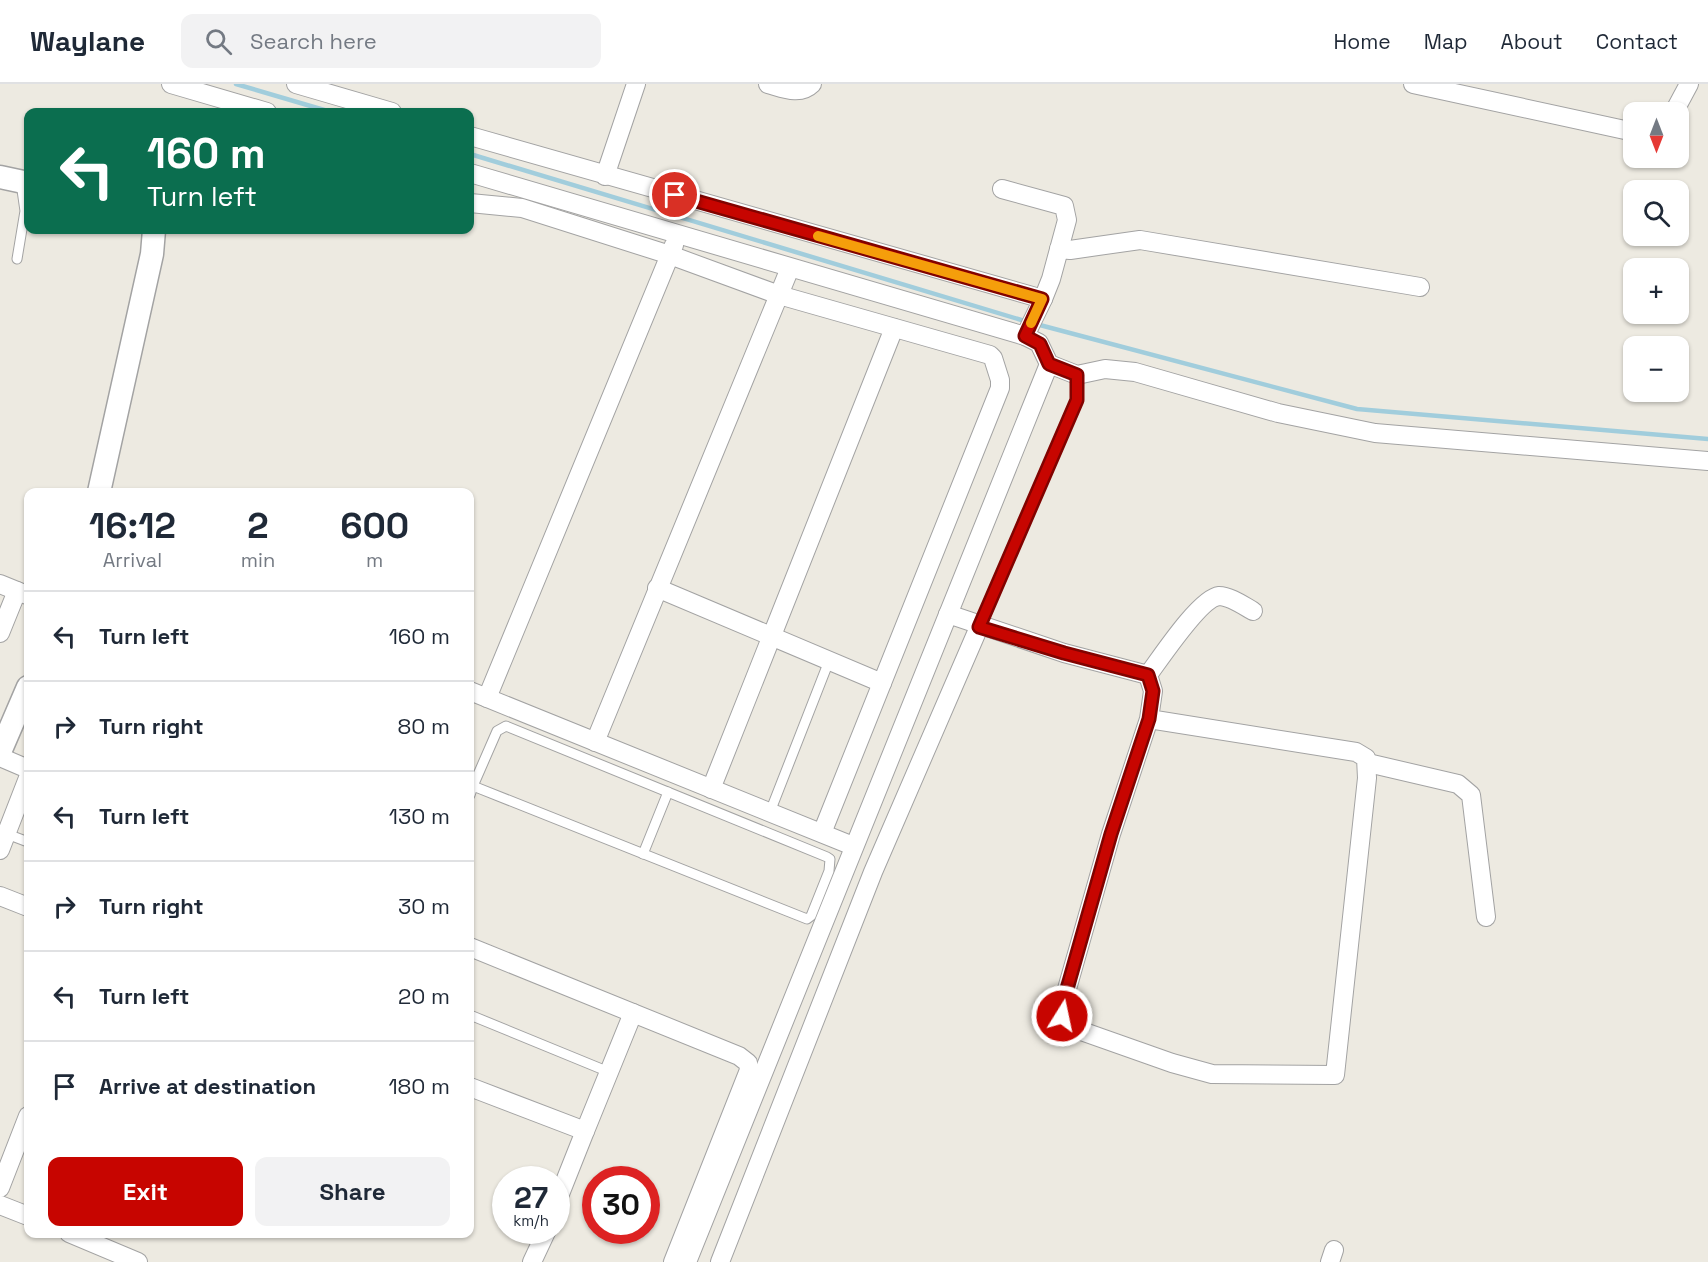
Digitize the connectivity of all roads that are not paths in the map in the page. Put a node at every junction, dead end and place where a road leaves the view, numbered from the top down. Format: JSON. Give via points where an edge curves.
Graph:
{"nodes":[{"id":1,"x":171,"y":84,"type":"edge"},
{"id":2,"x":296,"y":84,"type":"edge"},
{"id":3,"x":636,"y":84,"type":"edge"},
{"id":4,"x":768,"y":84,"type":"edge"},
{"id":5,"x":812,"y":84,"type":"edge"},
{"id":6,"x":1413,"y":84,"type":"edge"},
{"id":7,"x":1689,"y":84,"type":"edge"},
{"id":8,"x":1679,"y":102,"type":"edge"},
{"id":9,"x":253,"y":108,"type":"edge"},
{"id":10,"x":378,"y":108,"type":"edge"},
{"id":11,"x":1623,"y":130,"type":"edge"},
{"id":12,"x":474,"y":137,"type":"edge"},
{"id":13,"x":474,"y":174,"type":"edge"},
{"id":14,"x":605,"y":176,"type":"junction"},
{"id":15,"x":16,"y":180,"type":"edge"},
{"id":16,"x":1002,"y":189,"type":"dead end"},
{"id":17,"x":474,"y":203,"type":"edge"},
{"id":18,"x":24,"y":208,"type":"edge"},
{"id":19,"x":24,"y":217,"type":"edge"},
{"id":20,"x":154,"y":234,"type":"edge"},
{"id":21,"x":679,"y":235,"type":"junction"},
{"id":22,"x":1059,"y":249,"type":"junction"},
{"id":23,"x":670,"y":255,"type":"junction"},
{"id":24,"x":17,"y":259,"type":"dead end"},
{"id":25,"x":790,"y":268,"type":"junction"},
{"id":26,"x":1420,"y":287,"type":"dead end"},
{"id":27,"x":779,"y":295,"type":"junction"},
{"id":28,"x":1040,"y":305,"type":"junction"},
{"id":29,"x":894,"y":328,"type":"junction"},
{"id":30,"x":1027,"y":332,"type":"junction"},
{"id":31,"x":1049,"y":364,"type":"junction"},
{"id":32,"x":1077,"y":375,"type":"junction"},
{"id":33,"x":1708,"y":461,"type":"edge"},
{"id":34,"x":100,"y":488,"type":"edge"},
{"id":35,"x":657,"y":588,"type":"junction"},
{"id":36,"x":15,"y":590,"type":"edge"},
{"id":37,"x":1253,"y":611,"type":"dead end"},
{"id":38,"x":948,"y":614,"type":"junction"},
{"id":39,"x":979,"y":627,"type":"junction"},
{"id":40,"x":0,"y":633,"type":"edge"},
{"id":41,"x":770,"y":636,"type":"junction"},
{"id":42,"x":829,"y":661,"type":"junction"},
{"id":43,"x":1148,"y":675,"type":"junction"},
{"id":44,"x":882,"y":683,"type":"junction"},
{"id":45,"x":478,"y":695,"type":"edge"},
{"id":46,"x":24,"y":697,"type":"edge"},
{"id":47,"x":1149,"y":719,"type":"junction"},
{"id":48,"x":595,"y":742,"type":"junction"},
{"id":49,"x":0,"y":755,"type":"edge"},
{"id":50,"x":1368,"y":763,"type":"junction"},
{"id":51,"x":24,"y":768,"type":"edge"},
{"id":52,"x":474,"y":784,"type":"edge"},
{"id":53,"x":24,"y":788,"type":"edge"},
{"id":54,"x":711,"y":789,"type":"junction"},
{"id":55,"x":474,"y":792,"type":"edge"},
{"id":56,"x":668,"y":792,"type":"junction"},
{"id":57,"x":770,"y":813,"type":"junction"},
{"id":58,"x":822,"y":834,"type":"junction"},
{"id":59,"x":3,"y":842,"type":"edge"},
{"id":60,"x":24,"y":842,"type":"edge"},
{"id":61,"x":853,"y":846,"type":"junction"},
{"id":62,"x":642,"y":854,"type":"junction"},
{"id":63,"x":0,"y":896,"type":"edge"},
{"id":64,"x":24,"y":905,"type":"edge"},
{"id":65,"x":1486,"y":917,"type":"dead end"},
{"id":66,"x":474,"y":949,"type":"edge"},
{"id":67,"x":633,"y":1013,"type":"junction"},
{"id":68,"x":474,"y":1017,"type":"edge"},
{"id":69,"x":609,"y":1072,"type":"junction"},
{"id":70,"x":474,"y":1089,"type":"edge"},
{"id":71,"x":747,"y":1094,"type":"junction"},
{"id":72,"x":24,"y":1126,"type":"edge"},
{"id":73,"x":585,"y":1131,"type":"junction"},
{"id":74,"x":570,"y":1169,"type":"edge"},
{"id":75,"x":0,"y":1188,"type":"edge"},
{"id":76,"x":0,"y":1205,"type":"edge"},
{"id":77,"x":24,"y":1214,"type":"edge"},
{"id":78,"x":81,"y":1238,"type":"edge"},
{"id":79,"x":540,"y":1244,"type":"edge"},
{"id":80,"x":138,"y":1262,"type":"edge"},
{"id":81,"x":532,"y":1262,"type":"edge"},
{"id":82,"x":673,"y":1262,"type":"edge"},
{"id":83,"x":687,"y":1262,"type":"edge"},
{"id":84,"x":720,"y":1262,"type":"edge"}],
"edges":[{"from":1,"to":9,"type":"street"},
{"from":2,"to":10,"type":"street"},
{"from":3,"to":14,"type":"street"},
{"from":4,"to":5,"type":"street","via":[[798,91]]},
{"from":6,"to":11,"type":"street"},
{"from":7,"to":8,"type":"street"},
{"from":12,"to":14,"type":"street"},
{"from":13,"to":21,"type":"street"},
{"from":14,"to":28,"type":"street"},
{"from":15,"to":18,"type":"lane"},
{"from":16,"to":22,"type":"street","via":[[1064,206],[1067,220]]},
{"from":17,"to":23,"type":"street","via":[[522,207]]},
{"from":19,"to":24,"type":"lane"},
{"from":20,"to":34,"type":"street"},
{"from":21,"to":23,"type":"street"},
{"from":21,"to":25,"type":"street"},
{"from":22,"to":26,"type":"street","via":[[1140,240]]},
{"from":22,"to":28,"type":"street"},
{"from":23,"to":27,"type":"street"},
{"from":23,"to":45,"type":"street"},
{"from":25,"to":27,"type":"street"},
{"from":25,"to":30,"type":"street"},
{"from":27,"to":29,"type":"street"},
{"from":27,"to":35,"type":"street"},
{"from":28,"to":30,"type":"street"},
{"from":29,"to":41,"type":"street"},
{"from":29,"to":44,"type":"street","via":[[990,355],[1000,380]]},
{"from":30,"to":31,"type":"street","via":[[1040,344]]},
{"from":31,"to":32,"type":"street"},
{"from":31,"to":38,"type":"street"},
{"from":32,"to":33,"type":"street","via":[[1105,369],[1135,372],[1278,413],[1375,433]]},
{"from":32,"to":39,"type":"lane","via":[[1077,400]]},
{"from":35,"to":41,"type":"street"},
{"from":35,"to":48,"type":"street"},
{"from":36,"to":40,"type":"street"},
{"from":37,"to":43,"type":"street","via":[[1224,596],[1214,597],[1192,617]]},
{"from":38,"to":39,"type":"street"},
{"from":38,"to":61,"type":"street"},
{"from":39,"to":43,"type":"street"},
{"from":39,"to":84,"type":"street","via":[[873,872]]},
{"from":41,"to":42,"type":"street"},
{"from":41,"to":54,"type":"street"},
{"from":42,"to":44,"type":"street"},
{"from":42,"to":57,"type":"lane"},
{"from":43,"to":47,"type":"street","via":[[1153,691]]},
{"from":44,"to":58,"type":"street"},
{"from":45,"to":48,"type":"street"},
{"from":46,"to":49,"type":"street"},
{"from":47,"to":50,"type":"street","via":[[1356,752]]},
{"from":47,"to":50,"type":"street","via":[[1111,834],[1062,1016],[1070,1027],[1212,1074],[1335,1075]]},
{"from":48,"to":54,"type":"street"},
{"from":49,"to":51,"type":"street"},
{"from":50,"to":65,"type":"street","via":[[1458,784],[1471,795]]},
{"from":52,"to":56,"type":"lane","via":[[497,731],[506,726]]},
{"from":53,"to":59,"type":"street"},
{"from":54,"to":57,"type":"street"},
{"from":55,"to":62,"type":"lane"},
{"from":56,"to":62,"type":"lane"},
{"from":56,"to":62,"type":"lane","via":[[827,857],[829,871],[811,916],[807,919]]},
{"from":57,"to":58,"type":"street"},
{"from":58,"to":61,"type":"street"},
{"from":59,"to":60,"type":"lane"},
{"from":61,"to":71,"type":"street"},
{"from":63,"to":64,"type":"street"},
{"from":66,"to":67,"type":"street"},
{"from":67,"to":69,"type":"street"},
{"from":67,"to":71,"type":"street","via":[[739,1056],[748,1063]]},
{"from":68,"to":69,"type":"lane"},
{"from":69,"to":73,"type":"street"},
{"from":70,"to":73,"type":"street"},
{"from":71,"to":82,"type":"street"},
{"from":71,"to":83,"type":"street"},
{"from":72,"to":75,"type":"street"},
{"from":73,"to":74,"type":"street"},
{"from":76,"to":77,"type":"street"},
{"from":78,"to":80,"type":"street"},
{"from":79,"to":81,"type":"street"}]}
